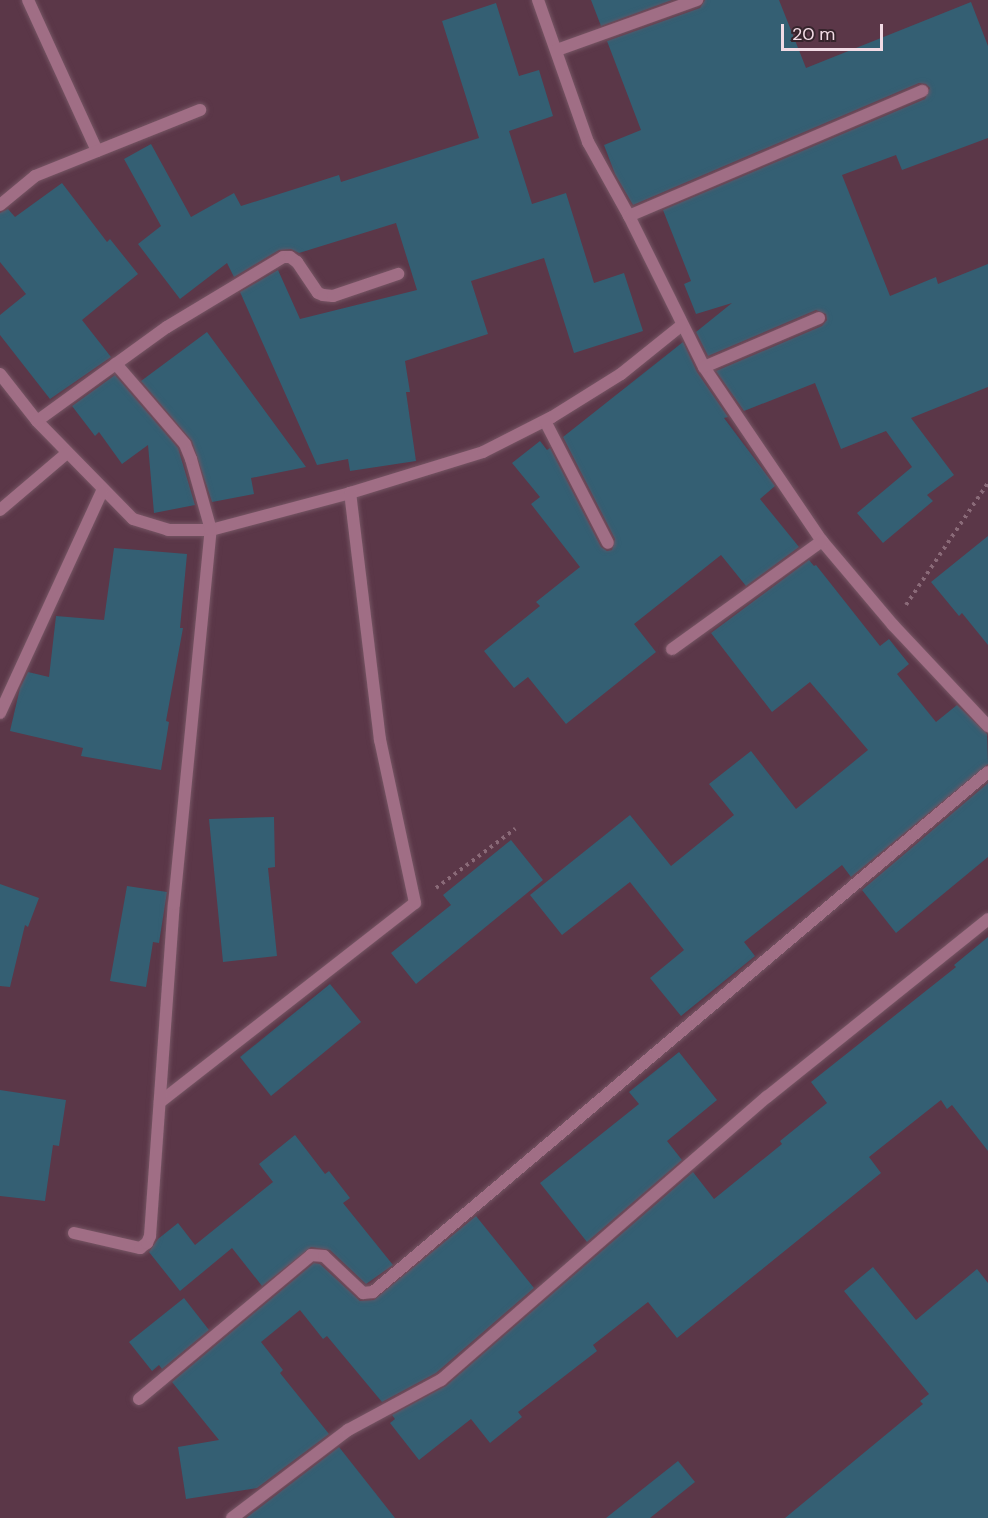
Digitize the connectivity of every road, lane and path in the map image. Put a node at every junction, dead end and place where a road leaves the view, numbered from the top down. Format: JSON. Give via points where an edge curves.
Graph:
{"nodes":[{"id":1,"x":28,"y":0,"type":"edge"},
{"id":2,"x":538,"y":0,"type":"edge"},
{"id":3,"x":697,"y":0,"type":"edge"},
{"id":4,"x":557,"y":50,"type":"junction"},
{"id":5,"x":922,"y":91,"type":"dead end"},
{"id":6,"x":200,"y":110,"type":"dead end"},
{"id":7,"x":97,"y":151,"type":"junction"},
{"id":8,"x":0,"y":205,"type":"edge"},
{"id":9,"x":629,"y":216,"type":"junction"},
{"id":10,"x":398,"y":274,"type":"dead end"},
{"id":11,"x":819,"y":318,"type":"dead end"},
{"id":12,"x":682,"y":326,"type":"junction"},
{"id":13,"x":116,"y":364,"type":"junction"},
{"id":14,"x":704,"y":367,"type":"junction"},
{"id":15,"x":0,"y":374,"type":"edge"},
{"id":16,"x":37,"y":420,"type":"junction"},
{"id":17,"x":544,"y":422,"type":"junction"},
{"id":18,"x":67,"y":453,"type":"junction"},
{"id":19,"x":988,"y":483,"type":"edge"},
{"id":20,"x":102,"y":491,"type":"junction"},
{"id":21,"x":350,"y":493,"type":"junction"},
{"id":22,"x":0,"y":510,"type":"edge"},
{"id":23,"x":210,"y":530,"type":"junction"},
{"id":24,"x":822,"y":542,"type":"junction"},
{"id":25,"x":608,"y":543,"type":"dead end"},
{"id":26,"x":893,"y":625,"type":"junction"},
{"id":27,"x":672,"y":649,"type":"dead end"},
{"id":28,"x":0,"y":713,"type":"edge"},
{"id":29,"x":988,"y":726,"type":"edge"},
{"id":30,"x":988,"y":772,"type":"edge"},
{"id":31,"x":515,"y":829,"type":"dead end"},
{"id":32,"x":415,"y":903,"type":"junction"},
{"id":33,"x":988,"y":919,"type":"edge"},
{"id":34,"x":160,"y":1102,"type":"junction"},
{"id":35,"x":74,"y":1233,"type":"dead end"},
{"id":36,"x":140,"y":1399,"type":"dead end"},
{"id":37,"x":232,"y":1518,"type":"edge"}],
"edges":[{"from":1,"to":7,"type":"street"},
{"from":2,"to":4,"type":"street"},
{"from":3,"to":4,"type":"street"},
{"from":4,"to":9,"type":"street","via":[[588,142]]},
{"from":5,"to":9,"type":"street"},
{"from":6,"to":7,"type":"street"},
{"from":7,"to":8,"type":"street","via":[[35,176]]},
{"from":9,"to":12,"type":"street"},
{"from":10,"to":13,"type":"street","via":[[333,296],[323,295],[297,262],[283,257],[167,327]]},
{"from":11,"to":14,"type":"street"},
{"from":12,"to":14,"type":"street"},
{"from":12,"to":17,"type":"street","via":[[621,374]]},
{"from":13,"to":16,"type":"street"},
{"from":13,"to":23,"type":"street","via":[[185,444]]},
{"from":14,"to":24,"type":"street"},
{"from":15,"to":16,"type":"street"},
{"from":16,"to":18,"type":"street"},
{"from":17,"to":21,"type":"street","via":[[483,452]]},
{"from":17,"to":25,"type":"street"},
{"from":18,"to":20,"type":"street"},
{"from":18,"to":22,"type":"street"},
{"from":19,"to":26,"type":"path"},
{"from":20,"to":23,"type":"street","via":[[132,519],[168,530]]},
{"from":20,"to":28,"type":"street"},
{"from":21,"to":23,"type":"street"},
{"from":21,"to":32,"type":"street","via":[[380,740]]},
{"from":23,"to":34,"type":"street","via":[[174,904]]},
{"from":24,"to":26,"type":"street"},
{"from":24,"to":27,"type":"street"},
{"from":26,"to":29,"type":"street"},
{"from":30,"to":36,"type":"street","via":[[373,1292],[363,1293],[324,1256],[311,1255]]},
{"from":31,"to":32,"type":"path"},
{"from":32,"to":34,"type":"street"},
{"from":33,"to":37,"type":"street","via":[[768,1097],[441,1380],[348,1430]]},
{"from":34,"to":35,"type":"street","via":[[147,1243],[140,1248]]}]}
